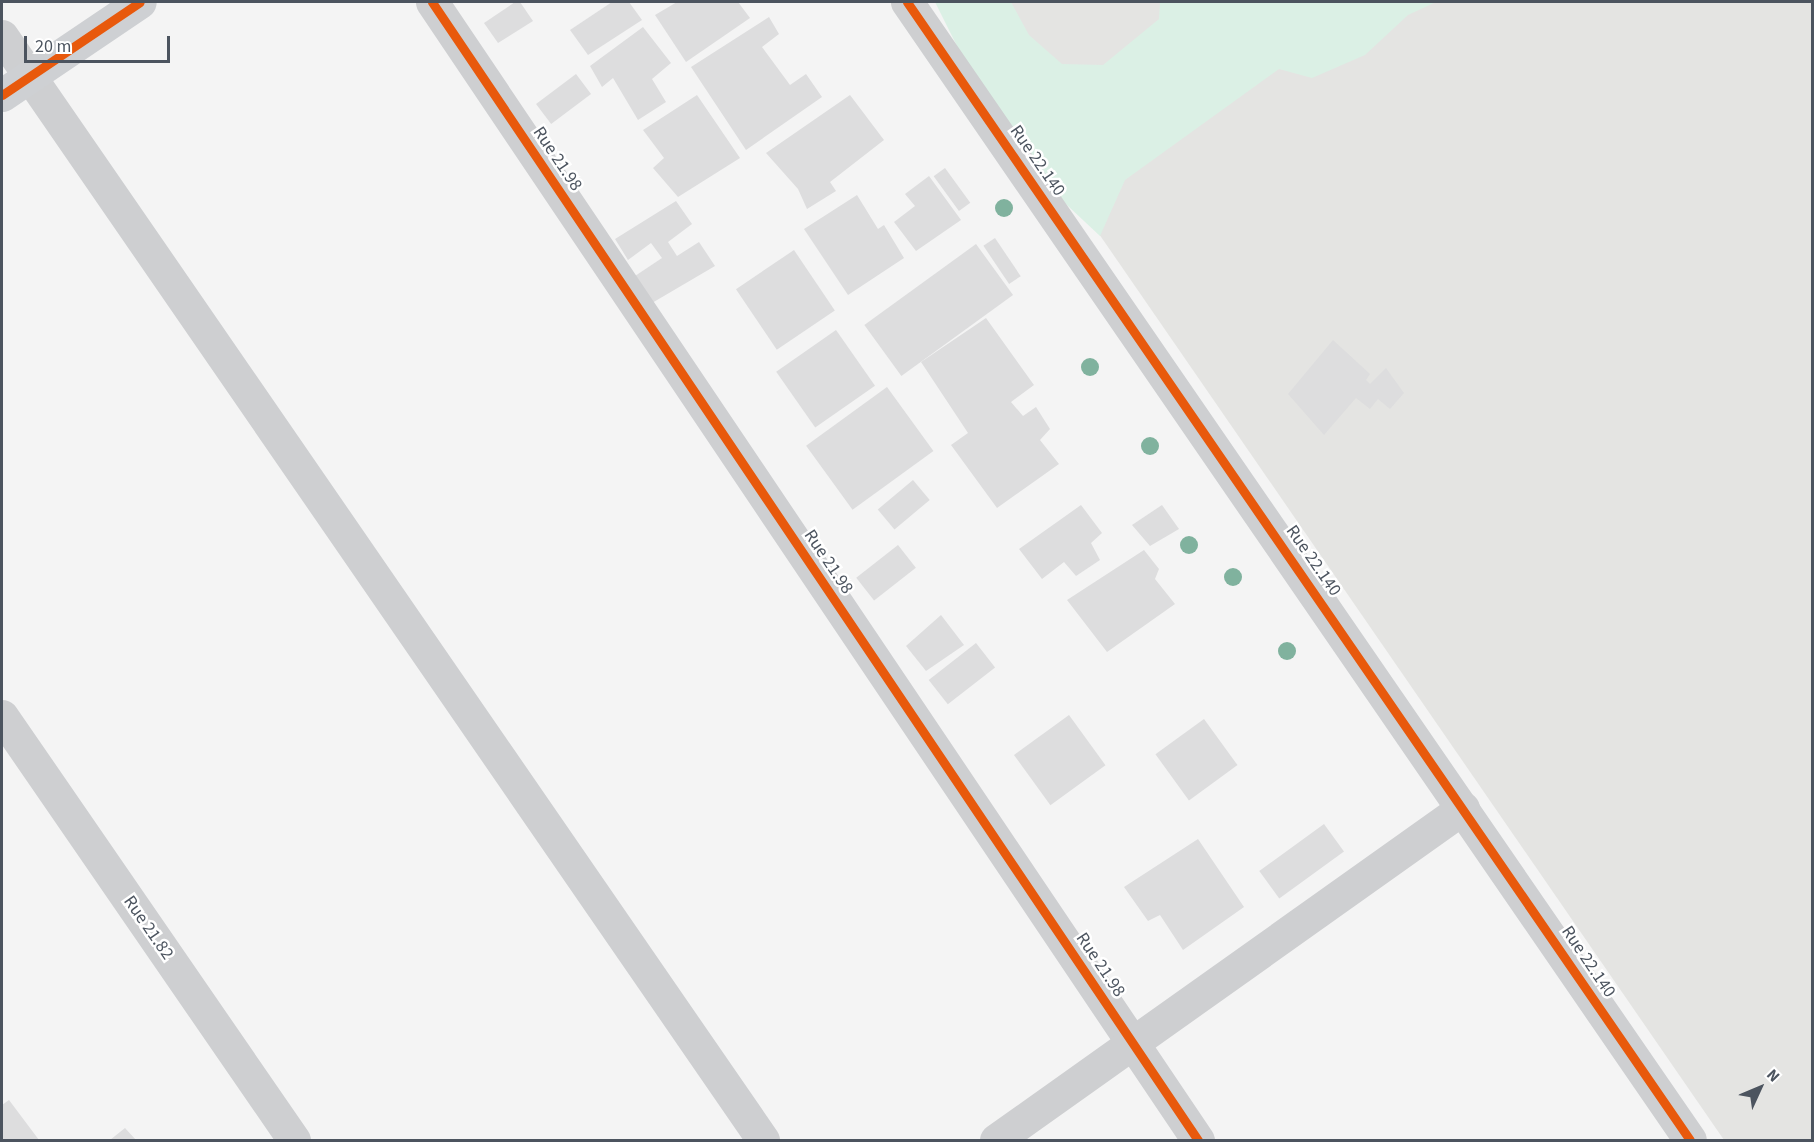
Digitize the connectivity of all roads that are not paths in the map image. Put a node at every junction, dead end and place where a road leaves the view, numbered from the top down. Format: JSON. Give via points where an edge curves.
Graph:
{"nodes":[{"id":1,"x":140,"y":2,"type":"edge"},
{"id":2,"x":432,"y":2,"type":"edge"},
{"id":3,"x":907,"y":2,"type":"edge"},
{"id":4,"x":2,"y":36,"type":"edge"},
{"id":5,"x":29,"y":76,"type":"junction"},
{"id":6,"x":2,"y":95,"type":"edge"},
{"id":7,"x":2,"y":716,"type":"edge"},
{"id":8,"x":1463,"y":808,"type":"junction"},
{"id":9,"x":1133,"y":1044,"type":"junction"},
{"id":10,"x":294,"y":1140,"type":"edge"},
{"id":11,"x":763,"y":1140,"type":"edge"},
{"id":12,"x":996,"y":1140,"type":"edge"},
{"id":13,"x":1198,"y":1140,"type":"edge"},
{"id":14,"x":1690,"y":1140,"type":"edge"}],
"edges":[{"from":1,"to":5,"type":"street"},
{"from":2,"to":9,"type":"street","name":"Rue 21.98"},
{"from":3,"to":8,"type":"street","name":"Rue 22.140"},
{"from":4,"to":5,"type":"street"},
{"from":5,"to":6,"type":"street"},
{"from":5,"to":11,"type":"street"},
{"from":7,"to":10,"type":"street","name":"Rue 21.82"},
{"from":8,"to":9,"type":"street"},
{"from":8,"to":14,"type":"street","name":"Rue 22.140"},
{"from":9,"to":12,"type":"street"},
{"from":9,"to":13,"type":"street","name":"Rue 21.98"}]}
